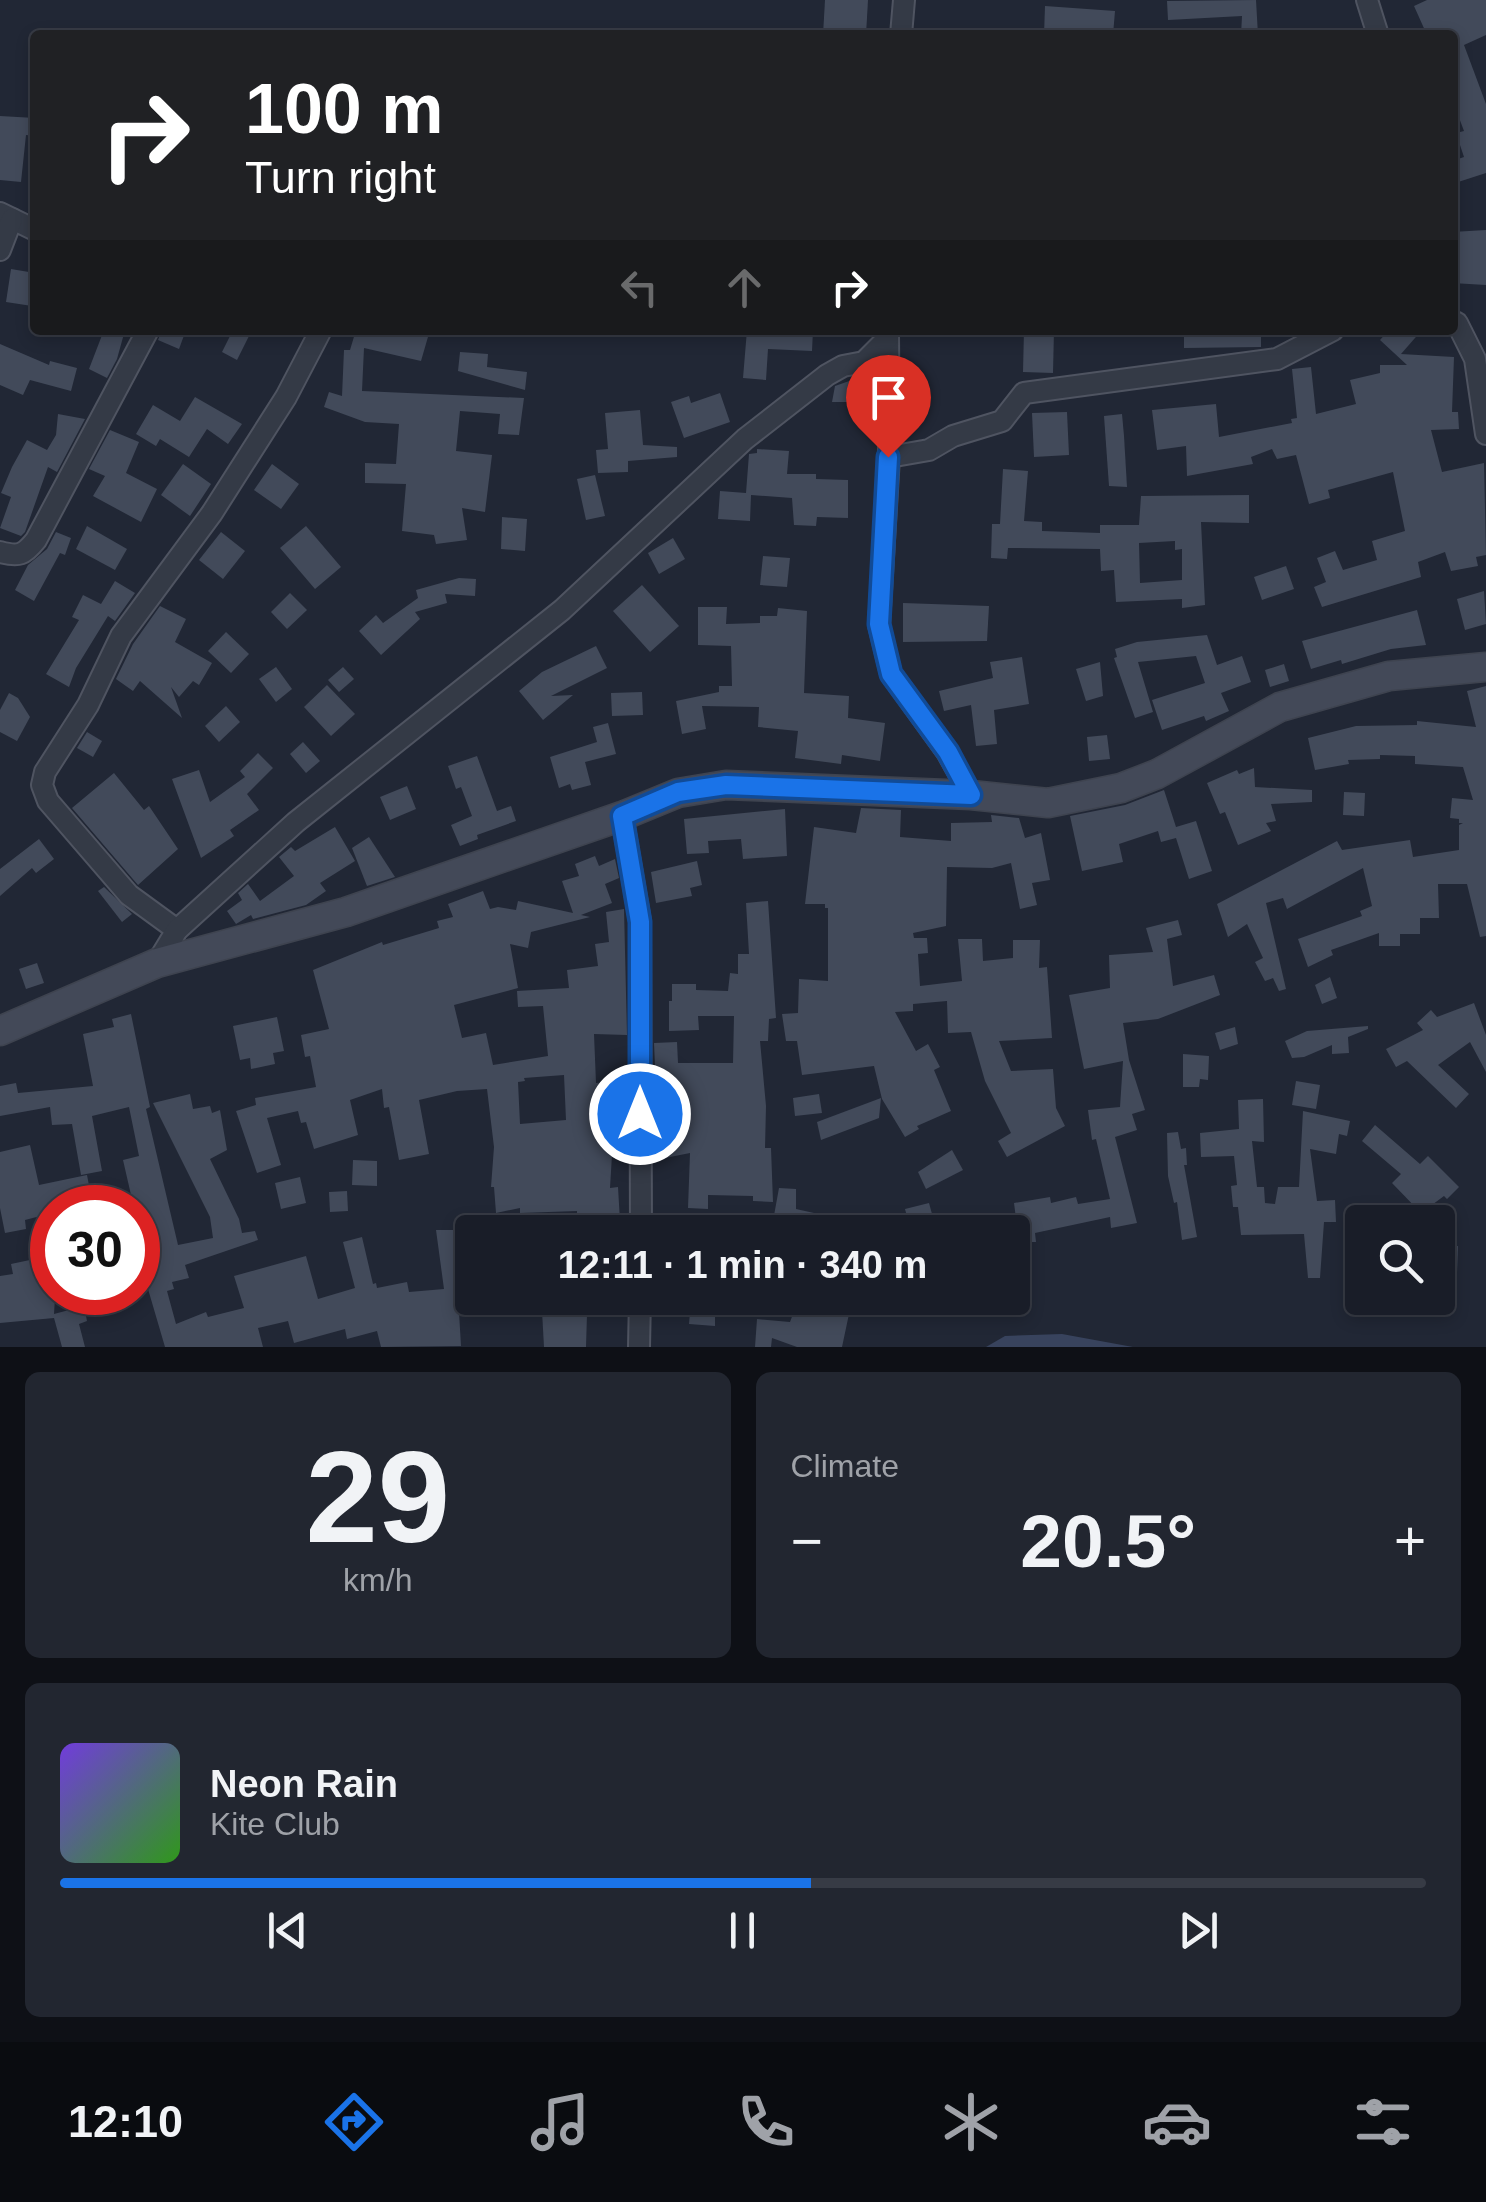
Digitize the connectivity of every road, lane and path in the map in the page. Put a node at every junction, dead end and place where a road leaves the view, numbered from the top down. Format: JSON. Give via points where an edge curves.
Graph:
{"nodes":[{"id":1,"x":904,"y":0,"type":"edge"},
{"id":2,"x":1367,"y":0,"type":"edge"},
{"id":3,"x":901,"y":30,"type":"edge"},
{"id":4,"x":1376,"y":30,"type":"edge"},
{"id":5,"x":6,"y":216,"type":"edge"},
{"id":6,"x":30,"y":228,"type":"edge"},
{"id":7,"x":0,"y":250,"type":"edge"},
{"id":8,"x":1458,"y":325,"type":"edge"},
{"id":9,"x":145,"y":335,"type":"edge"},
{"id":10,"x":319,"y":335,"type":"edge"},
{"id":11,"x":887,"y":335,"type":"edge"},
{"id":12,"x":888,"y":335,"type":"edge"},
{"id":13,"x":1323,"y":335,"type":"edge"},
{"id":14,"x":1486,"y":434,"type":"edge"},
{"id":15,"x":888,"y":457,"type":"junction"},
{"id":16,"x":0,"y":552,"type":"edge"},
{"id":17,"x":1486,"y":667,"type":"edge"},
{"id":18,"x":971,"y":795,"type":"junction"},
{"id":19,"x":622,"y":816,"type":"junction"},
{"id":20,"x":178,"y":930,"type":"junction"},
{"id":21,"x":157,"y":963,"type":"junction"},
{"id":22,"x":0,"y":1031,"type":"edge"},
{"id":23,"x":641,"y":1215,"type":"edge"},
{"id":24,"x":640,"y":1315,"type":"edge"},
{"id":25,"x":640,"y":1347,"type":"edge"}],
"edges":[{"from":1,"to":3,"type":"street"},
{"from":2,"to":4,"type":"street"},
{"from":5,"to":6,"type":"street"},
{"from":5,"to":7,"type":"street"},
{"from":8,"to":14,"type":"street","via":[[1474,359]]},
{"from":9,"to":16,"type":"street","via":[[36,540],[25,554]]},
{"from":10,"to":20,"type":"street","via":[[212,512],[122,636],[88,706],[44,772],[48,801],[129,895]]},
{"from":11,"to":20,"type":"street","via":[[864,362],[826,375],[745,438],[562,610],[296,822]]},
{"from":12,"to":15,"type":"street"},
{"from":13,"to":15,"type":"street","via":[[1277,359],[1024,393],[1002,422],[928,450]]},
{"from":15,"to":18,"type":"street","via":[[879,624],[891,674]]},
{"from":17,"to":18,"type":"main road","via":[[1389,676],[1280,707],[1120,788],[1048,803]]},
{"from":18,"to":19,"type":"main road","via":[[726,785],[678,792]]},
{"from":19,"to":21,"type":"main road","via":[[346,912]]},
{"from":19,"to":23,"type":"street","via":[[640,922]]},
{"from":20,"to":21,"type":"street"},
{"from":21,"to":22,"type":"main road"},
{"from":24,"to":25,"type":"street"}]}
